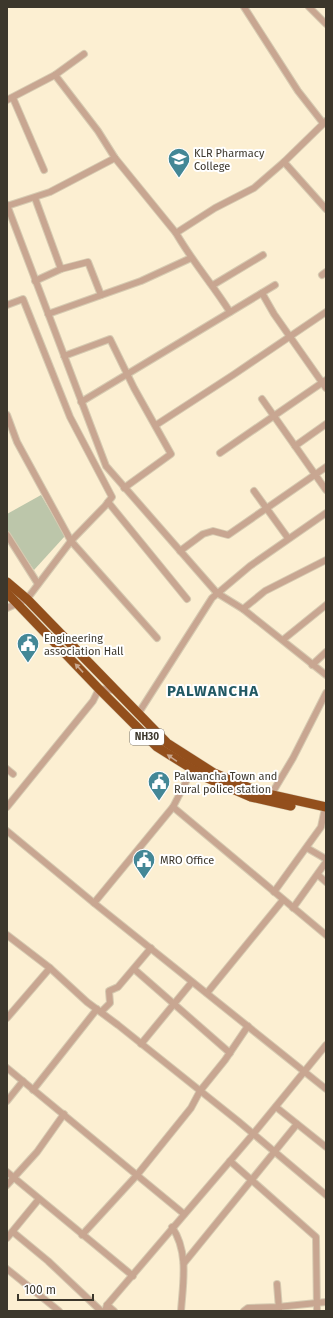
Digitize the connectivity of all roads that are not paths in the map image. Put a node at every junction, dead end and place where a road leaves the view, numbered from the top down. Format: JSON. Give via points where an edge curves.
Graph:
{"nodes":[{"id":1,"x":244,"y":7,"type":"edge"},
{"id":2,"x":313,"y":8,"type":"edge"},
{"id":3,"x":326,"y":24,"type":"edge"},
{"id":4,"x":84,"y":54,"type":"dead end"},
{"id":5,"x":55,"y":75,"type":"junction"},
{"id":6,"x":10,"y":99,"type":"edge"},
{"id":7,"x":325,"y":122,"type":"edge"},
{"id":8,"x":116,"y":158,"type":"junction"},
{"id":9,"x":284,"y":162,"type":"junction"},
{"id":10,"x":44,"y":170,"type":"dead end"},
{"id":11,"x":35,"y":198,"type":"junction"},
{"id":12,"x":7,"y":206,"type":"edge"},
{"id":13,"x":326,"y":209,"type":"edge"},
{"id":14,"x":176,"y":233,"type":"junction"},
{"id":15,"x":263,"y":255,"type":"dead end"},
{"id":16,"x":191,"y":258,"type":"junction"},
{"id":17,"x":61,"y":269,"type":"junction"},
{"id":18,"x":35,"y":281,"type":"junction"},
{"id":19,"x":275,"y":284,"type":"dead end"},
{"id":20,"x":213,"y":285,"type":"junction"},
{"id":21,"x":262,"y":293,"type":"junction"},
{"id":22,"x":101,"y":296,"type":"junction"},
{"id":23,"x":7,"y":305,"type":"edge"},
{"id":24,"x":230,"y":312,"type":"junction"},
{"id":25,"x":326,"y":312,"type":"edge"},
{"id":26,"x":48,"y":314,"type":"junction"},
{"id":27,"x":291,"y":337,"type":"junction"},
{"id":28,"x":64,"y":356,"type":"junction"},
{"id":29,"x":128,"y":374,"type":"junction"},
{"id":30,"x":324,"y":381,"type":"edge"},
{"id":31,"x":326,"y":388,"type":"edge"},
{"id":32,"x":262,"y":399,"type":"dead end"},
{"id":33,"x":81,"y":402,"type":"junction"},
{"id":34,"x":7,"y":415,"type":"edge"},
{"id":35,"x":274,"y":417,"type":"junction"},
{"id":36,"x":156,"y":424,"type":"junction"},
{"id":37,"x":326,"y":424,"type":"edge"},
{"id":38,"x":295,"y":446,"type":"junction"},
{"id":39,"x":220,"y":453,"type":"dead end"},
{"id":40,"x":326,"y":467,"type":"edge"},
{"id":41,"x":315,"y":474,"type":"junction"},
{"id":42,"x":124,"y":488,"type":"junction"},
{"id":43,"x":326,"y":490,"type":"edge"},
{"id":44,"x":254,"y":491,"type":"dead end"},
{"id":45,"x":108,"y":502,"type":"junction"},
{"id":46,"x":267,"y":508,"type":"junction"},
{"id":47,"x":326,"y":513,"type":"edge"},
{"id":48,"x":7,"y":535,"type":"edge"},
{"id":49,"x":288,"y":538,"type":"junction"},
{"id":50,"x":71,"y":541,"type":"junction"},
{"id":51,"x":180,"y":551,"type":"junction"},
{"id":52,"x":326,"y":560,"type":"edge"},
{"id":53,"x":7,"y":582,"type":"edge"},
{"id":54,"x":38,"y":584,"type":"junction"},
{"id":55,"x":7,"y":593,"type":"edge"},
{"id":56,"x":217,"y":593,"type":"junction"},
{"id":57,"x":26,"y":599,"type":"junction"},
{"id":58,"x":188,"y":599,"type":"dead end"},
{"id":59,"x":16,"y":602,"type":"junction"},
{"id":60,"x":326,"y":605,"type":"edge"},
{"id":61,"x":7,"y":608,"type":"edge"},
{"id":62,"x":243,"y":609,"type":"junction"},
{"id":63,"x":157,"y":638,"type":"dead end"},
{"id":64,"x":284,"y":639,"type":"junction"},
{"id":65,"x":326,"y":652,"type":"edge"},
{"id":66,"x":312,"y":665,"type":"junction"},
{"id":67,"x":326,"y":675,"type":"edge"},
{"id":68,"x":99,"y":690,"type":"junction"},
{"id":69,"x":113,"y":690,"type":"junction"},
{"id":70,"x":326,"y":693,"type":"edge"},
{"id":71,"x":138,"y":714,"type":"junction"},
{"id":72,"x":7,"y":769,"type":"edge"},
{"id":73,"x":207,"y":769,"type":"junction"},
{"id":74,"x":192,"y":770,"type":"junction"},
{"id":75,"x":13,"y":774,"type":"dead end"},
{"id":76,"x":271,"y":795,"type":"junction"},
{"id":77,"x":7,"y":807,"type":"edge"},
{"id":78,"x":173,"y":807,"type":"junction"},
{"id":79,"x":325,"y":811,"type":"edge"},
{"id":80,"x":7,"y":831,"type":"edge"},
{"id":81,"x":307,"y":848,"type":"junction"},
{"id":82,"x":326,"y":859,"type":"edge"},
{"id":83,"x":326,"y":862,"type":"edge"},
{"id":84,"x":318,"y":875,"type":"junction"},
{"id":85,"x":326,"y":882,"type":"edge"},
{"id":86,"x":274,"y":892,"type":"junction"},
{"id":87,"x":283,"y":900,"type":"junction"},
{"id":88,"x":94,"y":903,"type":"junction"},
{"id":89,"x":293,"y":908,"type":"junction"},
{"id":90,"x":7,"y":935,"type":"edge"},
{"id":91,"x":326,"y":935,"type":"edge"},
{"id":92,"x":151,"y":948,"type":"junction"},
{"id":93,"x":50,"y":968,"type":"junction"},
{"id":94,"x":134,"y":969,"type":"junction"},
{"id":95,"x":192,"y":982,"type":"junction"},
{"id":96,"x":207,"y":993,"type":"junction"},
{"id":97,"x":173,"y":1003,"type":"junction"},
{"id":98,"x":99,"y":1011,"type":"junction"},
{"id":99,"x":7,"y":1018,"type":"edge"},
{"id":100,"x":248,"y":1026,"type":"junction"},
{"id":101,"x":141,"y":1044,"type":"junction"},
{"id":102,"x":326,"y":1045,"type":"edge"},
{"id":103,"x":230,"y":1053,"type":"junction"},
{"id":104,"x":7,"y":1068,"type":"edge"},
{"id":105,"x":304,"y":1071,"type":"junction"},
{"id":106,"x":23,"y":1082,"type":"junction"},
{"id":107,"x":326,"y":1089,"type":"edge"},
{"id":108,"x":33,"y":1090,"type":"junction"},
{"id":109,"x":200,"y":1091,"type":"junction"},
{"id":110,"x":7,"y":1101,"type":"edge"},
{"id":111,"x":276,"y":1107,"type":"junction"},
{"id":112,"x":64,"y":1114,"type":"junction"},
{"id":113,"x":297,"y":1124,"type":"junction"},
{"id":114,"x":254,"y":1133,"type":"junction"},
{"id":115,"x":326,"y":1147,"type":"edge"},
{"id":116,"x":275,"y":1150,"type":"junction"},
{"id":117,"x":230,"y":1161,"type":"junction"},
{"id":118,"x":7,"y":1172,"type":"edge"},
{"id":119,"x":137,"y":1176,"type":"junction"},
{"id":120,"x":14,"y":1177,"type":"junction"},
{"id":121,"x":252,"y":1180,"type":"junction"},
{"id":122,"x":7,"y":1185,"type":"edge"},
{"id":123,"x":326,"y":1195,"type":"edge"},
{"id":124,"x":39,"y":1199,"type":"junction"},
{"id":125,"x":184,"y":1214,"type":"junction"},
{"id":126,"x":172,"y":1227,"type":"junction"},
{"id":127,"x":13,"y":1232,"type":"junction"},
{"id":128,"x":82,"y":1234,"type":"junction"},
{"id":129,"x":7,"y":1238,"type":"edge"},
{"id":130,"x":184,"y":1263,"type":"junction"},
{"id":131,"x":7,"y":1269,"type":"edge"},
{"id":132,"x":133,"y":1276,"type":"junction"},
{"id":133,"x":277,"y":1284,"type":"dead end"},
{"id":134,"x":326,"y":1302,"type":"edge"},
{"id":135,"x":316,"y":1303,"type":"junction"},
{"id":136,"x":106,"y":1308,"type":"edge"},
{"id":137,"x":279,"y":1309,"type":"edge"},
{"id":138,"x":59,"y":1311,"type":"edge"},
{"id":139,"x":101,"y":1311,"type":"edge"},
{"id":140,"x":114,"y":1311,"type":"edge"},
{"id":141,"x":181,"y":1311,"type":"edge"},
{"id":142,"x":244,"y":1311,"type":"edge"},
{"id":143,"x":317,"y":1311,"type":"edge"}],
"edges":[{"from":1,"to":7,"type":"street","via":[[298,91]]},
{"from":2,"to":3,"type":"street"},
{"from":4,"to":5,"type":"street"},
{"from":5,"to":6,"type":"street"},
{"from":5,"to":8,"type":"street","via":[[98,130]]},
{"from":6,"to":10,"type":"street"},
{"from":7,"to":9,"type":"street"},
{"from":8,"to":11,"type":"street"},
{"from":8,"to":14,"type":"street"},
{"from":9,"to":13,"type":"street"},
{"from":9,"to":14,"type":"street","via":[[254,188]]},
{"from":11,"to":12,"type":"street"},
{"from":11,"to":17,"type":"street"},
{"from":12,"to":18,"type":"street"},
{"from":14,"to":16,"type":"street"},
{"from":15,"to":20,"type":"street"},
{"from":16,"to":20,"type":"street"},
{"from":16,"to":22,"type":"street"},
{"from":17,"to":18,"type":"street"},
{"from":17,"to":22,"type":"street","via":[[88,262]]},
{"from":18,"to":26,"type":"street"},
{"from":19,"to":21,"type":"street"},
{"from":20,"to":24,"type":"street"},
{"from":21,"to":24,"type":"street"},
{"from":21,"to":27,"type":"street"},
{"from":22,"to":26,"type":"street"},
{"from":23,"to":45,"type":"street","via":[[23,299],[70,417],[108,487],[112,497]]},
{"from":24,"to":29,"type":"street"},
{"from":25,"to":27,"type":"street"},
{"from":26,"to":28,"type":"street"},
{"from":27,"to":30,"type":"street"},
{"from":27,"to":36,"type":"street"},
{"from":28,"to":29,"type":"street","via":[[110,339]]},
{"from":28,"to":33,"type":"street"},
{"from":29,"to":33,"type":"street"},
{"from":29,"to":36,"type":"street"},
{"from":30,"to":31,"type":"street"},
{"from":30,"to":35,"type":"street"},
{"from":32,"to":35,"type":"street"},
{"from":33,"to":42,"type":"street","via":[[106,466]]},
{"from":34,"to":50,"type":"street","via":[[24,454]]},
{"from":35,"to":38,"type":"street"},
{"from":35,"to":39,"type":"street"},
{"from":36,"to":42,"type":"street","via":[[171,454]]},
{"from":37,"to":38,"type":"street"},
{"from":38,"to":41,"type":"street"},
{"from":40,"to":41,"type":"street"},
{"from":41,"to":43,"type":"street"},
{"from":41,"to":46,"type":"street"},
{"from":42,"to":51,"type":"street"},
{"from":44,"to":46,"type":"street"},
{"from":45,"to":50,"type":"street"},
{"from":45,"to":58,"type":"street"},
{"from":46,"to":49,"type":"street"},
{"from":46,"to":51,"type":"street","via":[[228,535],[213,531],[203,534]]},
{"from":47,"to":49,"type":"street"},
{"from":48,"to":54,"type":"street"},
{"from":49,"to":56,"type":"street"},
{"from":50,"to":54,"type":"street"},
{"from":50,"to":63,"type":"street"},
{"from":51,"to":56,"type":"street"},
{"from":52,"to":62,"type":"street","via":[[265,591]]},
{"from":53,"to":57,"type":"highway","number":"NH30"},
{"from":54,"to":57,"type":"street"},
{"from":55,"to":59,"type":"highway","number":"NH30"},
{"from":56,"to":62,"type":"street"},
{"from":56,"to":71,"type":"street","via":[[200,614]]},
{"from":57,"to":59,"type":"street"},
{"from":57,"to":69,"type":"highway","number":"NH30"},
{"from":59,"to":61,"type":"street"},
{"from":68,"to":59,"type":"highway","number":"NH30","one_way":true},
{"from":60,"to":64,"type":"street"},
{"from":62,"to":64,"type":"street"},
{"from":64,"to":66,"type":"street"},
{"from":65,"to":66,"type":"street"},
{"from":66,"to":67,"type":"street"},
{"from":68,"to":69,"type":"street"},
{"from":74,"to":68,"type":"highway","number":"NH30","one_way":true,"via":[[157,747]]},
{"from":68,"to":77,"type":"street","via":[[93,701]]},
{"from":69,"to":71,"type":"highway","number":"NH30"},
{"from":70,"to":76,"type":"street"},
{"from":71,"to":73,"type":"highway","number":"NH30","via":[[167,743]]},
{"from":72,"to":75,"type":"street"},
{"from":73,"to":74,"type":"street"},
{"from":73,"to":76,"type":"highway","number":"NH30"},
{"from":74,"to":78,"type":"street"},
{"from":74,"to":79,"type":"highway","number":"NH30","via":[[251,797]]},
{"from":76,"to":79,"type":"highway","number":"NH30"},
{"from":78,"to":86,"type":"street"},
{"from":78,"to":88,"type":"street"},
{"from":79,"to":81,"type":"street","via":[[321,826]]},
{"from":80,"to":88,"type":"street"},
{"from":81,"to":82,"type":"street"},
{"from":81,"to":86,"type":"street"},
{"from":83,"to":84,"type":"street"},
{"from":84,"to":85,"type":"street"},
{"from":84,"to":89,"type":"street"},
{"from":86,"to":87,"type":"street"},
{"from":87,"to":89,"type":"street"},
{"from":87,"to":96,"type":"street"},
{"from":88,"to":92,"type":"street"},
{"from":89,"to":91,"type":"street"},
{"from":90,"to":93,"type":"street"},
{"from":92,"to":94,"type":"street"},
{"from":92,"to":95,"type":"street"},
{"from":93,"to":98,"type":"street"},
{"from":93,"to":99,"type":"street"},
{"from":94,"to":97,"type":"street"},
{"from":94,"to":98,"type":"street","via":[[118,987],[109,992],[110,1002]]},
{"from":95,"to":96,"type":"street"},
{"from":95,"to":97,"type":"street"},
{"from":96,"to":100,"type":"street"},
{"from":97,"to":101,"type":"street"},
{"from":97,"to":103,"type":"street"},
{"from":98,"to":101,"type":"street"},
{"from":98,"to":108,"type":"street"},
{"from":100,"to":103,"type":"street"},
{"from":100,"to":105,"type":"street"},
{"from":101,"to":109,"type":"street"},
{"from":102,"to":105,"type":"street"},
{"from":103,"to":109,"type":"street"},
{"from":104,"to":106,"type":"street"},
{"from":105,"to":107,"type":"street"},
{"from":105,"to":111,"type":"street"},
{"from":106,"to":108,"type":"street"},
{"from":106,"to":110,"type":"street"},
{"from":108,"to":112,"type":"street"},
{"from":109,"to":114,"type":"street"},
{"from":109,"to":119,"type":"street","via":[[191,1108]]},
{"from":111,"to":113,"type":"street"},
{"from":111,"to":114,"type":"street"},
{"from":112,"to":119,"type":"street"},
{"from":112,"to":120,"type":"street","via":[[37,1152]]},
{"from":113,"to":115,"type":"street"},
{"from":113,"to":116,"type":"street"},
{"from":114,"to":116,"type":"street"},
{"from":114,"to":117,"type":"street"},
{"from":116,"to":121,"type":"street"},
{"from":116,"to":123,"type":"street"},
{"from":117,"to":121,"type":"street"},
{"from":117,"to":125,"type":"street"},
{"from":118,"to":120,"type":"street"},
{"from":119,"to":125,"type":"street"},
{"from":119,"to":128,"type":"street"},
{"from":120,"to":122,"type":"street"},
{"from":120,"to":124,"type":"street"},
{"from":121,"to":130,"type":"street"},
{"from":121,"to":135,"type":"street","via":[[316,1237]]},
{"from":124,"to":127,"type":"street"},
{"from":124,"to":128,"type":"street"},
{"from":125,"to":126,"type":"street"},
{"from":126,"to":130,"type":"street","via":[[180,1238]]},
{"from":126,"to":132,"type":"street"},
{"from":127,"to":129,"type":"street"},
{"from":127,"to":139,"type":"street"},
{"from":128,"to":132,"type":"street"},
{"from":130,"to":141,"type":"street"},
{"from":131,"to":138,"type":"street"},
{"from":132,"to":136,"type":"street"},
{"from":133,"to":137,"type":"street"},
{"from":134,"to":135,"type":"street"},
{"from":135,"to":137,"type":"street"},
{"from":135,"to":143,"type":"street"},
{"from":136,"to":140,"type":"street"},
{"from":137,"to":142,"type":"street","via":[[248,1308]]}]}
